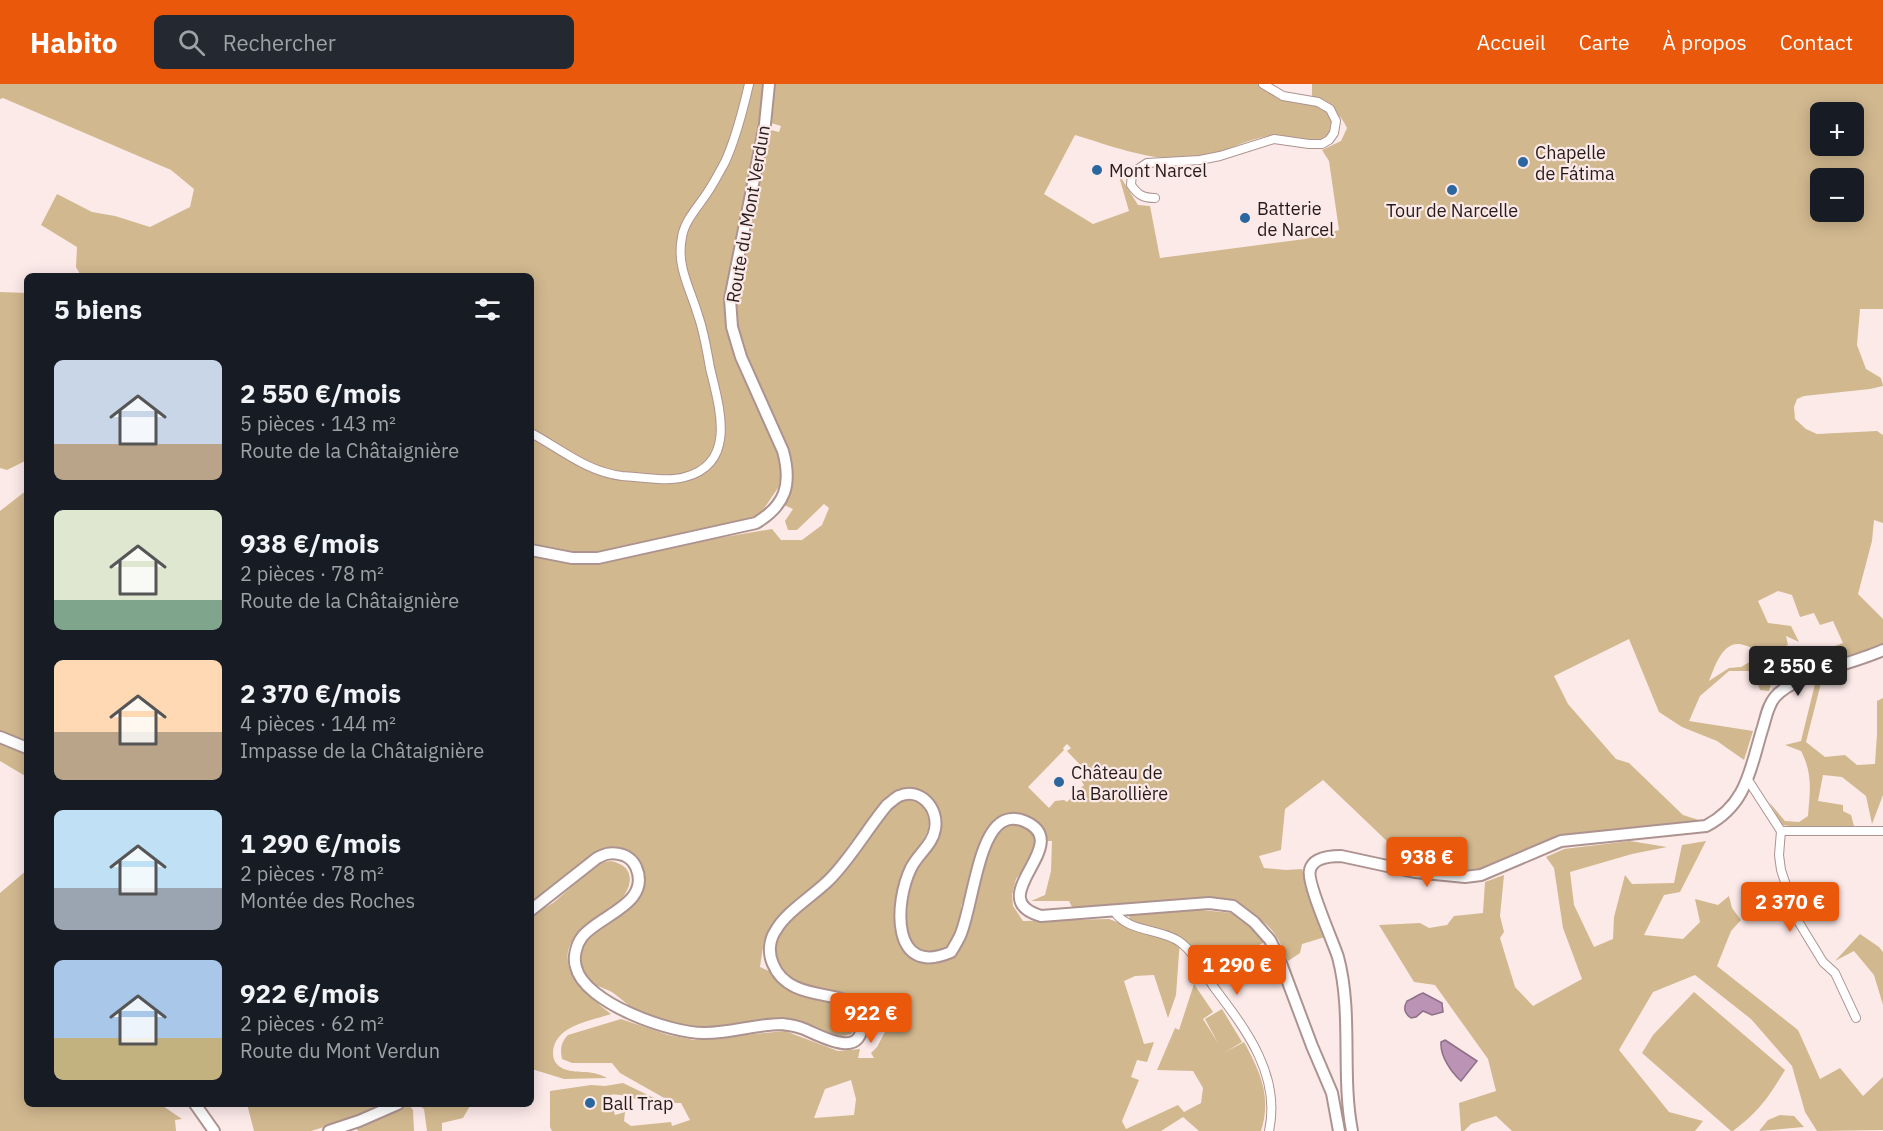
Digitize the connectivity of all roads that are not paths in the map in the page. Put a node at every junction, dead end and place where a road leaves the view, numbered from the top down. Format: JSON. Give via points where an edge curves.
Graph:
{"nodes":[{"id":1,"x":749,"y":84,"type":"edge"},
{"id":2,"x":769,"y":84,"type":"edge"},
{"id":3,"x":1263,"y":84,"type":"edge"},
{"id":4,"x":1155,"y":198,"type":"dead end"},
{"id":5,"x":534,"y":435,"type":"edge"},
{"id":6,"x":534,"y":551,"type":"edge"},
{"id":7,"x":1883,"y":650,"type":"edge"},
{"id":8,"x":0,"y":737,"type":"edge"},
{"id":9,"x":24,"y":747,"type":"edge"},
{"id":10,"x":1748,"y":780,"type":"junction"},
{"id":11,"x":1780,"y":831,"type":"junction"},
{"id":12,"x":1883,"y":831,"type":"edge"},
{"id":13,"x":534,"y":908,"type":"edge"},
{"id":14,"x":1114,"y":911,"type":"junction"},
{"id":15,"x":1857,"y":1018,"type":"dead end"},
{"id":16,"x":197,"y":1107,"type":"edge"},
{"id":17,"x":391,"y":1107,"type":"edge"},
{"id":18,"x":214,"y":1131,"type":"edge"},
{"id":19,"x":329,"y":1131,"type":"edge"},
{"id":20,"x":1269,"y":1131,"type":"edge"},
{"id":21,"x":1339,"y":1131,"type":"edge"},
{"id":22,"x":1352,"y":1131,"type":"edge"}],
"edges":[{"from":1,"to":5,"type":"street","via":[[725,162],[682,234],[680,256],[682,274],[699,316],[719,408],[722,435],[718,449],[702,470],[684,478],[622,476],[583,465]]},
{"from":2,"to":6,"type":"street","name":"Route du Mont Verdun","via":[[765,124],[730,299],[732,327],[741,357],[787,466],[781,500],[772,514],[756,523],[598,558]]},
{"from":3,"to":4,"type":"street","via":[[1283,96],[1318,102],[1330,109],[1336,121],[1329,140],[1309,144],[1274,139],[1200,160],[1147,163],[1132,172],[1131,185],[1138,195]]},
{"from":7,"to":10,"type":"street","via":[[1781,691],[1769,708]]},
{"from":8,"to":9,"type":"street"},
{"from":10,"to":11,"type":"street"},
{"from":10,"to":22,"type":"street","via":[[1729,810],[1706,826],[1561,842],[1481,876],[1415,872],[1341,856],[1328,856],[1311,866],[1309,875],[1342,976]]},
{"from":11,"to":12,"type":"street"},
{"from":11,"to":15,"type":"street","via":[[1781,870],[1798,921],[1835,973]]},
{"from":13,"to":14,"type":"street","via":[[597,858],[608,853],[626,855],[638,872],[633,898],[591,928],[575,952],[575,967],[591,990],[626,1011],[675,1030],[706,1034],[769,1024],[792,1025],[841,1044],[853,1042],[859,1036],[862,1017],[856,1005],[845,999],[808,993],[786,982],[773,966],[770,945],[776,928],[831,879],[887,804],[899,796],[924,799],[937,818],[935,832],[905,885],[902,933],[915,955],[928,959],[951,952],[960,936],[987,842],[996,826],[1005,820],[1024,820],[1041,841],[1038,858],[1022,881],[1019,894],[1030,913],[1041,916]]},
{"from":14,"to":20,"type":"street","via":[[1125,922],[1179,941],[1233,1010],[1266,1071],[1272,1098]]},
{"from":14,"to":21,"type":"street","via":[[1209,903],[1233,906],[1254,922],[1279,958],[1332,1093]]},
{"from":16,"to":18,"type":"street"},
{"from":17,"to":19,"type":"street"}]}
